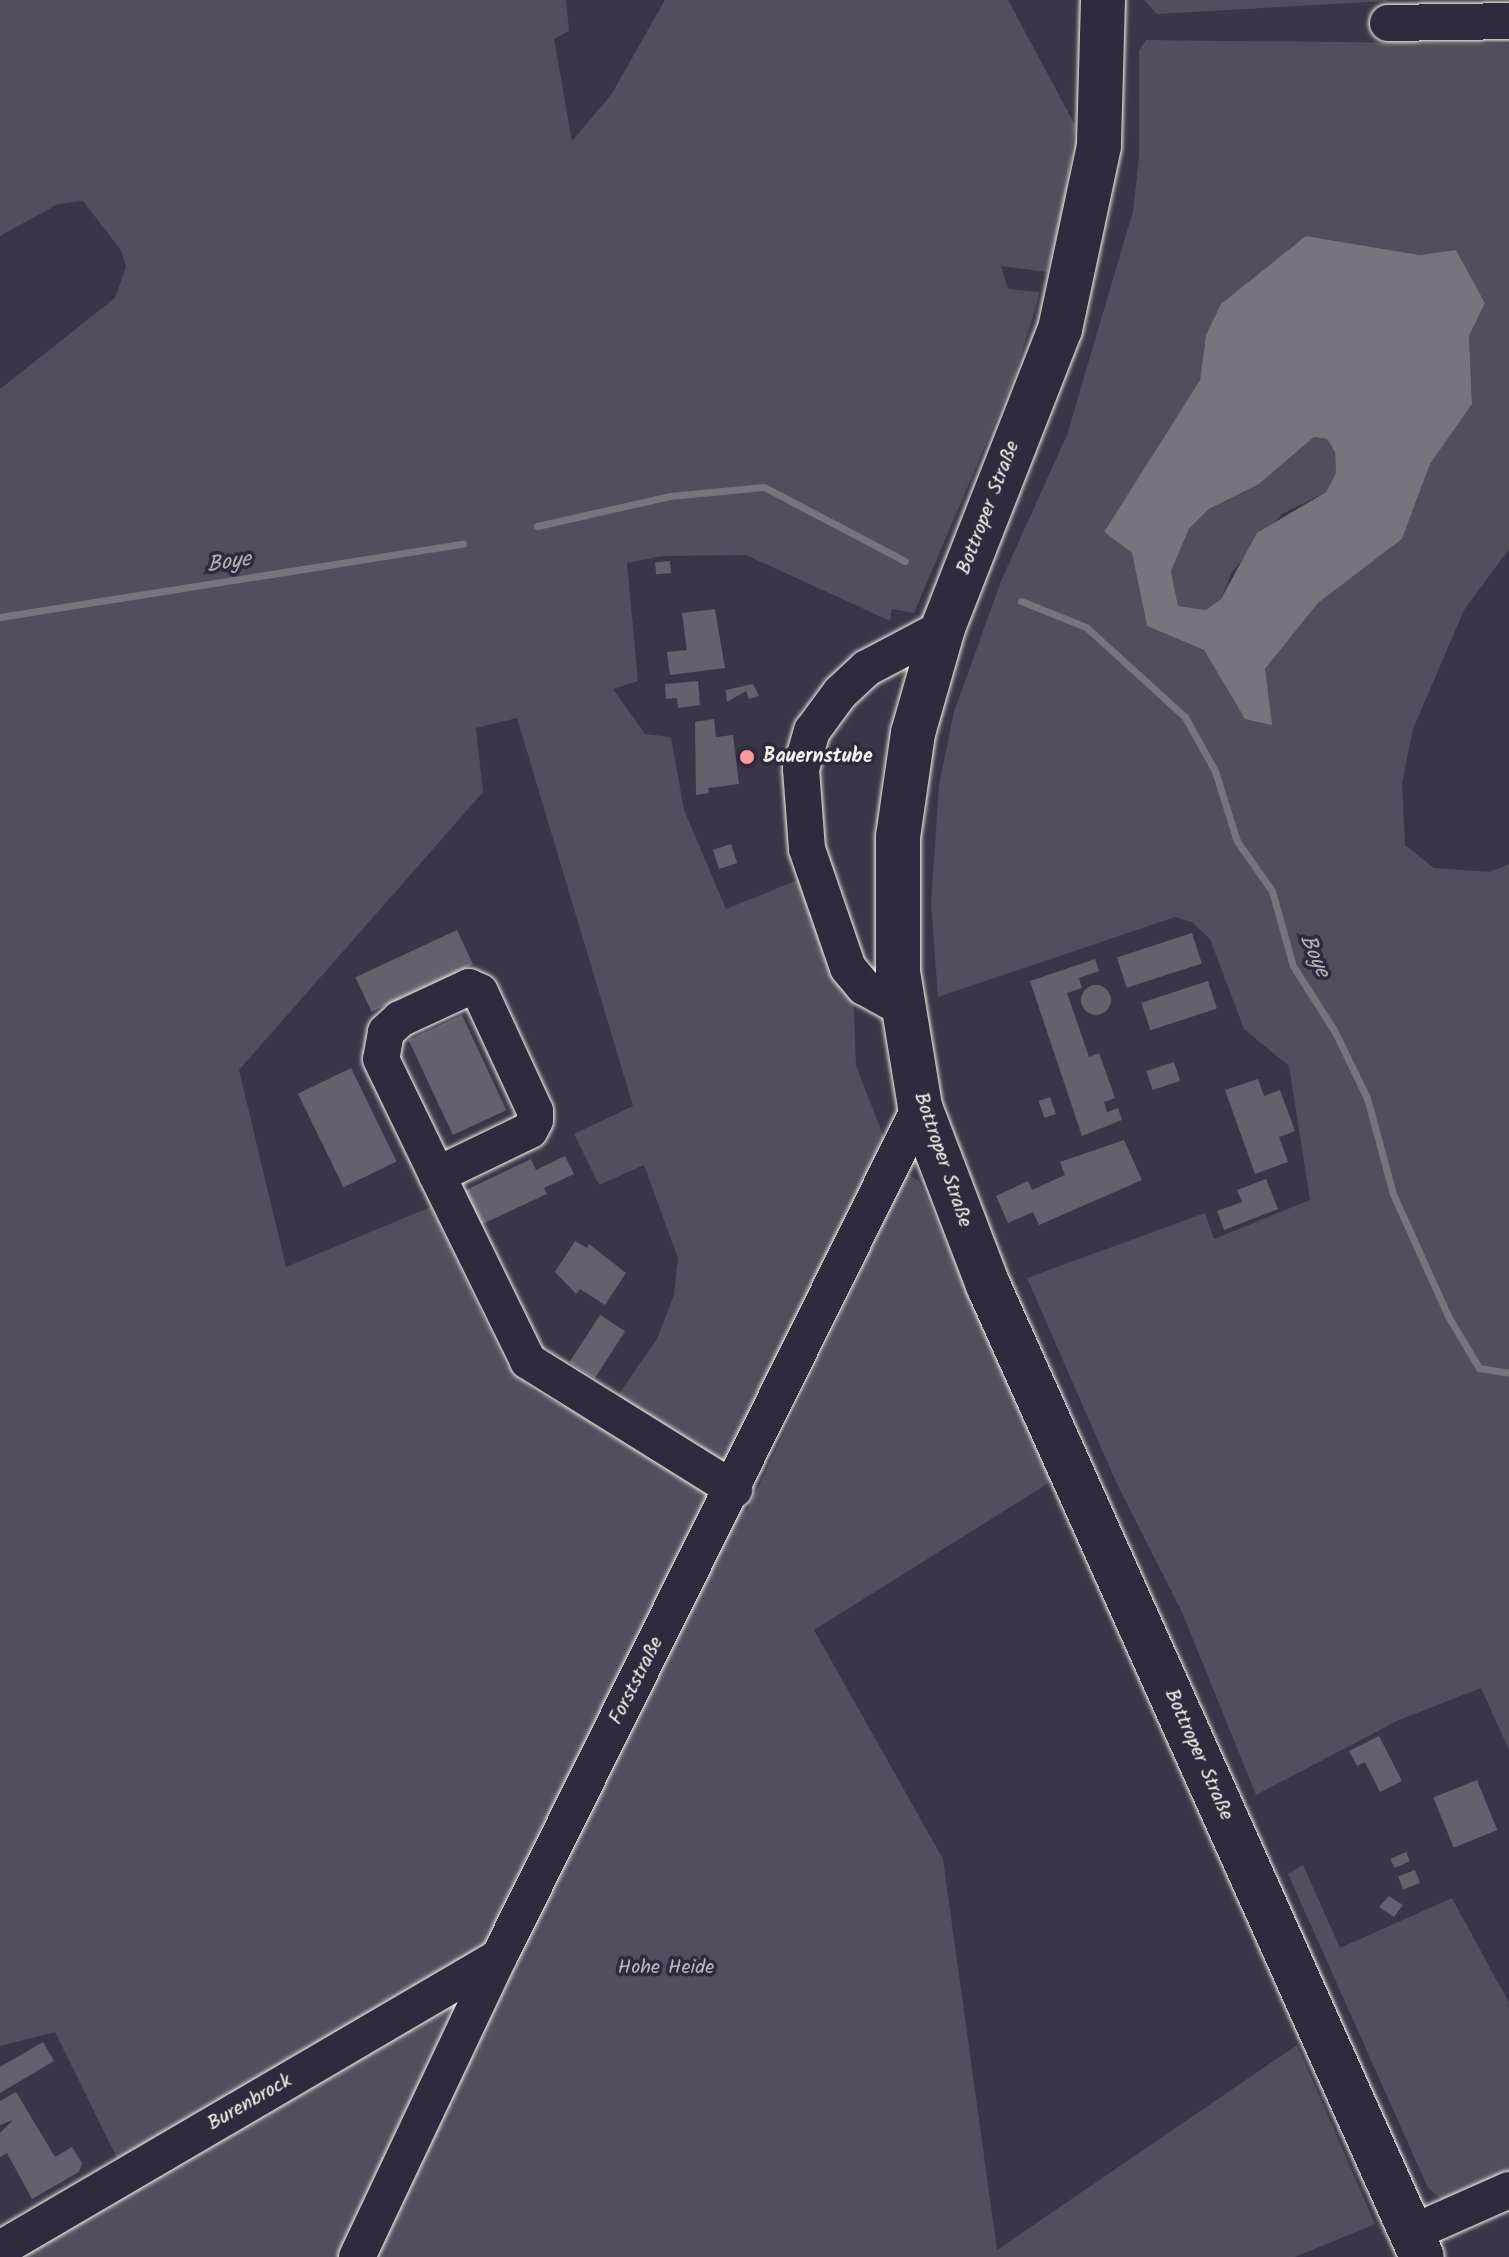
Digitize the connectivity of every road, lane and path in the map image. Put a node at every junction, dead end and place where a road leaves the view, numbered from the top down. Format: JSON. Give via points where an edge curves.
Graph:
{"nodes":[{"id":1,"x":1103,"y":0,"type":"edge"},
{"id":2,"x":1509,"y":21,"type":"edge"},
{"id":3,"x":1388,"y":23,"type":"dead end"},
{"id":4,"x":943,"y":628,"type":"junction"},
{"id":5,"x":904,"y":1009,"type":"junction"},
{"id":6,"x":920,"y":1107,"type":"junction"},
{"id":7,"x":437,"y":1175,"type":"junction"},
{"id":8,"x":734,"y":1489,"type":"junction"},
{"id":9,"x":499,"y":1957,"type":"junction"},
{"id":10,"x":1509,"y":2190,"type":"edge"},
{"id":11,"x":1417,"y":2245,"type":"edge"},
{"id":12,"x":0,"y":2249,"type":"edge"},
{"id":13,"x":357,"y":2257,"type":"edge"}],
"edges":[{"from":1,"to":4,"type":"main road","name":"Bottroper Straße","via":[[1099,146],[1060,329]]},
{"from":2,"to":3,"type":"street"},
{"from":4,"to":5,"type":"main road","name":"Bottroper Straße","via":[[913,733],[898,837],[898,972]]},
{"from":4,"to":5,"type":"street","via":[[867,668],[840,693],[812,731],[801,769],[807,849],[848,968],[864,987]]},
{"from":5,"to":6,"type":"main road","name":"Bottroper Straße"},
{"from":6,"to":8,"type":"street","name":"Forststraße"},
{"from":6,"to":11,"type":"main road","name":"Bottroper Straße","via":[[988,1285]]},
{"from":7,"to":7,"type":"street","via":[[530,1130],[535,1120],[480,992],[469,987],[400,1019],[381,1043],[381,1059]]},
{"from":7,"to":8,"type":"street","via":[[528,1361]]},
{"from":8,"to":9,"type":"street","name":"Forststraße"},
{"from":9,"to":12,"type":"street","name":"Burenbrock"},
{"from":9,"to":13,"type":"street","name":"Forststraße"},
{"from":10,"to":11,"type":"street"}]}
